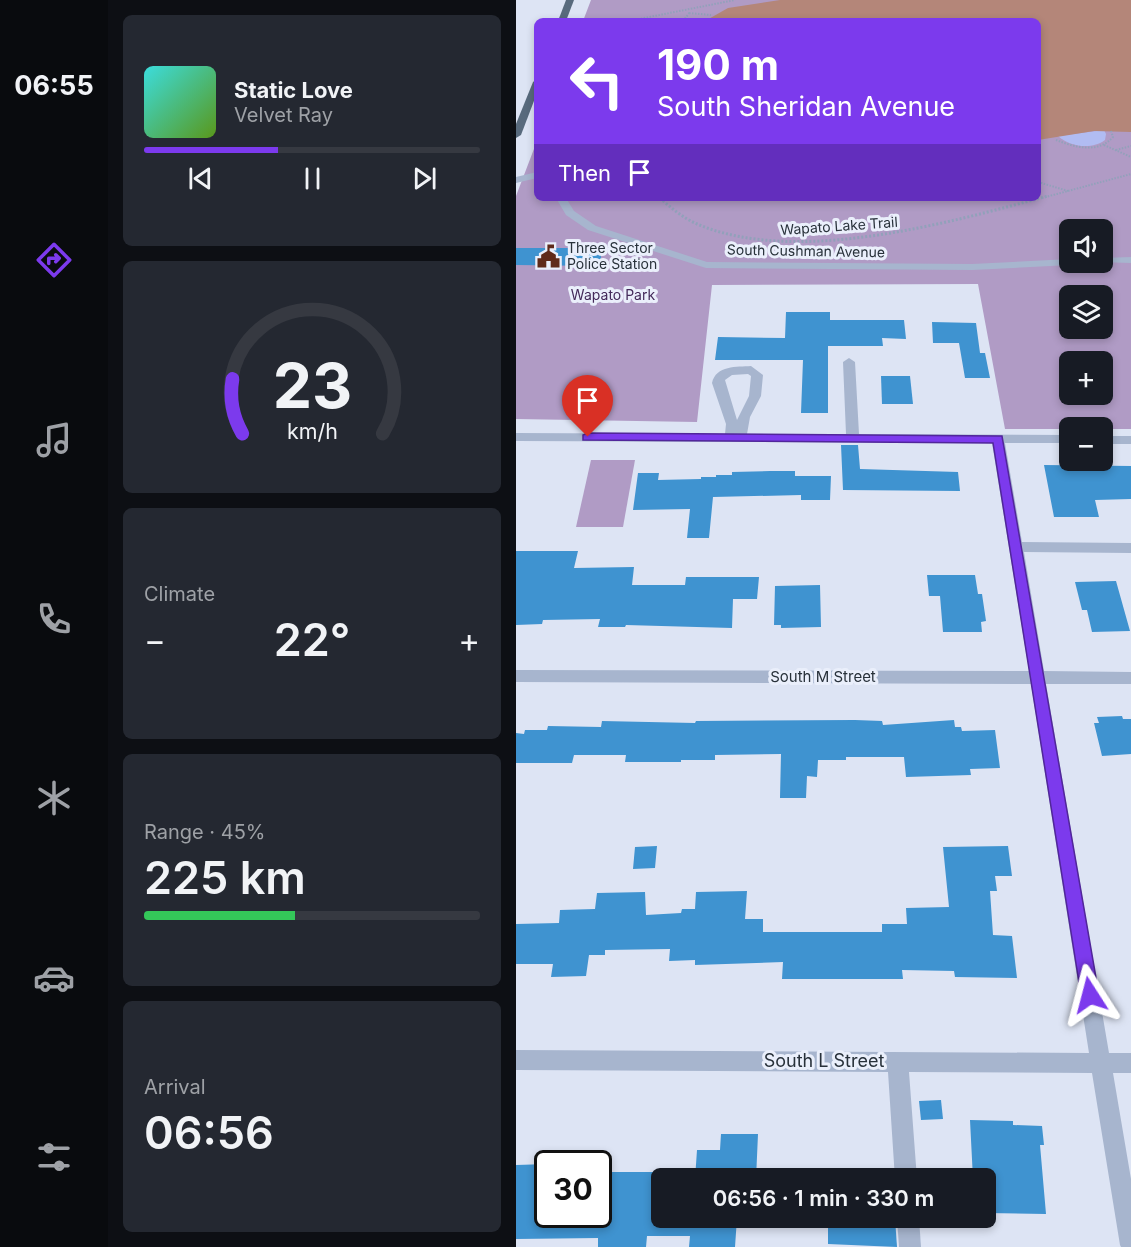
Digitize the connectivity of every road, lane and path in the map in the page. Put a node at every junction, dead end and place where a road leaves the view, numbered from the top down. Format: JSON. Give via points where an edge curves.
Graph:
{"nodes":[{"id":1,"x":570,"y":0,"type":"edge"},
{"id":2,"x":735,"y":0,"type":"edge"},
{"id":3,"x":692,"y":9,"type":"junction"},
{"id":4,"x":689,"y":13,"type":"junction"},
{"id":5,"x":711,"y":15,"type":"dead end"},
{"id":6,"x":562,"y":18,"type":"edge"},
{"id":7,"x":645,"y":18,"type":"edge"},
{"id":8,"x":685,"y":18,"type":"edge"},
{"id":9,"x":534,"y":90,"type":"edge"},
{"id":10,"x":1111,"y":131,"type":"dead end"},
{"id":11,"x":516,"y":135,"type":"edge"},
{"id":12,"x":1056,"y":140,"type":"dead end"},
{"id":13,"x":1104,"y":145,"type":"junction"},
{"id":14,"x":1131,"y":146,"type":"edge"},
{"id":15,"x":1116,"y":150,"type":"junction"},
{"id":16,"x":1131,"y":157,"type":"edge"},
{"id":17,"x":1131,"y":174,"type":"edge"},
{"id":18,"x":534,"y":176,"type":"edge"},
{"id":19,"x":516,"y":180,"type":"edge"},
{"id":20,"x":1041,"y":183,"type":"edge"},
{"id":21,"x":1069,"y":191,"type":"junction"},
{"id":22,"x":1041,"y":198,"type":"edge"},
{"id":23,"x":563,"y":201,"type":"edge"},
{"id":24,"x":664,"y":201,"type":"edge"},
{"id":25,"x":1029,"y":201,"type":"edge"},
{"id":26,"x":1131,"y":260,"type":"edge"},
{"id":27,"x":1113,"y":261,"type":"edge"},
{"id":28,"x":1059,"y":263,"type":"edge"},
{"id":29,"x":849,"y":362,"type":"dead end"},
{"id":30,"x":516,"y":437,"type":"edge"},
{"id":31,"x":735,"y":438,"type":"junction"},
{"id":32,"x":852,"y":438,"type":"junction"},
{"id":33,"x":998,"y":439,"type":"junction"},
{"id":34,"x":1059,"y":440,"type":"edge"},
{"id":35,"x":1113,"y":440,"type":"edge"},
{"id":36,"x":1131,"y":440,"type":"edge"},
{"id":37,"x":1015,"y":547,"type":"junction"},
{"id":38,"x":1131,"y":548,"type":"edge"},
{"id":39,"x":516,"y":676,"type":"edge"},
{"id":40,"x":1037,"y":678,"type":"junction"},
{"id":41,"x":1131,"y":678,"type":"edge"},
{"id":42,"x":516,"y":1060,"type":"edge"},
{"id":43,"x":898,"y":1062,"type":"junction"},
{"id":44,"x":1101,"y":1063,"type":"junction"},
{"id":45,"x":1131,"y":1063,"type":"edge"},
{"id":46,"x":905,"y":1168,"type":"edge"},
{"id":47,"x":909,"y":1228,"type":"edge"},
{"id":48,"x":1131,"y":1245,"type":"edge"},
{"id":49,"x":910,"y":1247,"type":"edge"}],
"edges":[{"from":1,"to":6,"type":"main road"},
{"from":2,"to":3,"type":"path"},
{"from":3,"to":4,"type":"path"},
{"from":3,"to":7,"type":"path"},
{"from":4,"to":5,"type":"path"},
{"from":4,"to":8,"type":"path"},
{"from":9,"to":11,"type":"main road"},
{"from":10,"to":13,"type":"path","via":[[1112,139]]},
{"from":12,"to":13,"type":"path","via":[[1078,147]]},
{"from":13,"to":15,"type":"path"},
{"from":14,"to":15,"type":"path"},
{"from":15,"to":16,"type":"path"},
{"from":17,"to":21,"type":"path","name":"Wapato Lake Trail"},
{"from":18,"to":19,"type":"street"},
{"from":20,"to":21,"type":"path"},
{"from":21,"to":22,"type":"path","name":"Wapato Lake Trail"},
{"from":23,"to":28,"type":"street","name":"South Cushman Avenue","via":[[570,213],[592,228],[706,264],[972,267]]},
{"from":24,"to":25,"type":"path","name":"Wapato Lake Trail","via":[[682,216],[717,231],[768,241],[799,241],[912,230]]},
{"from":26,"to":27,"type":"street"},
{"from":29,"to":32,"type":"street"},
{"from":30,"to":31,"type":"street"},
{"from":31,"to":31,"type":"street","via":[[755,396],[756,375],[751,370],[729,371],[719,378]]},
{"from":31,"to":32,"type":"street"},
{"from":32,"to":33,"type":"street"},
{"from":33,"to":34,"type":"street"},
{"from":33,"to":37,"type":"street"},
{"from":35,"to":36,"type":"street"},
{"from":37,"to":38,"type":"street"},
{"from":37,"to":40,"type":"street"},
{"from":39,"to":40,"type":"street","name":"South M Street"},
{"from":40,"to":41,"type":"street","name":"South M Street"},
{"from":40,"to":44,"type":"street"},
{"from":42,"to":43,"type":"street","name":"South L Street"},
{"from":43,"to":44,"type":"street","name":"South L Street"},
{"from":43,"to":46,"type":"street"},
{"from":44,"to":45,"type":"street","name":"South L Street"},
{"from":44,"to":48,"type":"street"},
{"from":47,"to":49,"type":"street"}]}
